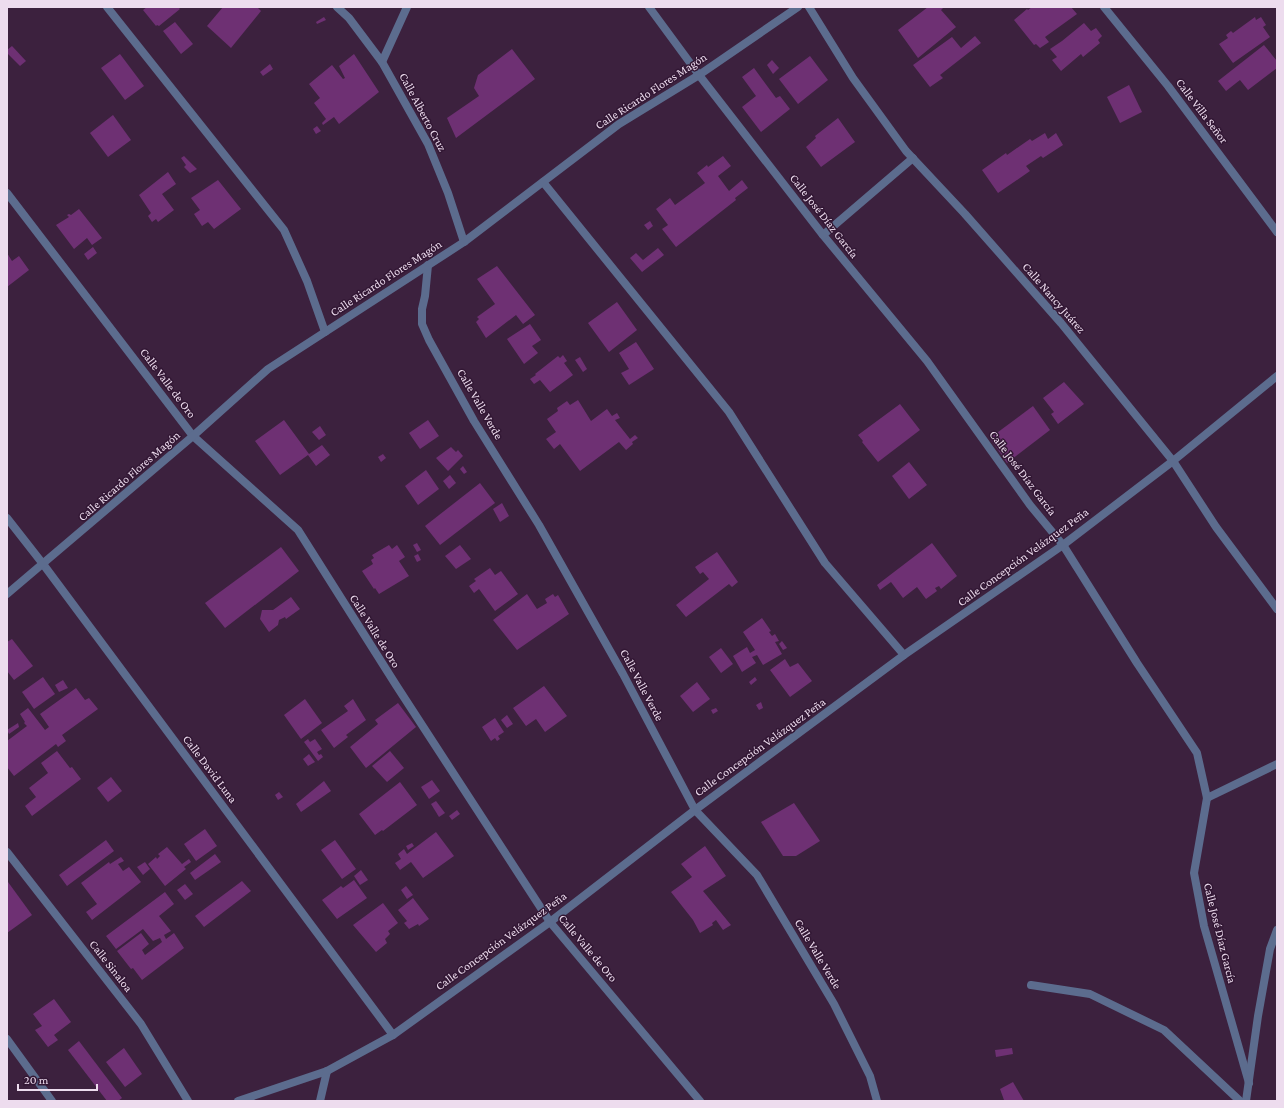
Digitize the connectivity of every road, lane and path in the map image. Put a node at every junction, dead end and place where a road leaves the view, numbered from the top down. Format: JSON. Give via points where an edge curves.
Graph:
{"nodes":[{"id":1,"x":107,"y":7,"type":"edge"},
{"id":2,"x":337,"y":7,"type":"edge"},
{"id":3,"x":407,"y":7,"type":"edge"},
{"id":4,"x":650,"y":7,"type":"edge"},
{"id":5,"x":798,"y":7,"type":"edge"},
{"id":6,"x":809,"y":7,"type":"edge"},
{"id":7,"x":1104,"y":7,"type":"edge"},
{"id":8,"x":382,"y":62,"type":"junction"},
{"id":9,"x":699,"y":75,"type":"junction"},
{"id":10,"x":913,"y":158,"type":"junction"},
{"id":11,"x":543,"y":182,"type":"junction"},
{"id":12,"x":7,"y":193,"type":"edge"},
{"id":13,"x":1277,"y":232,"type":"edge"},
{"id":14,"x":823,"y":235,"type":"junction"},
{"id":15,"x":464,"y":242,"type":"junction"},
{"id":16,"x":428,"y":265,"type":"junction"},
{"id":17,"x":325,"y":332,"type":"junction"},
{"id":18,"x":1277,"y":376,"type":"edge"},
{"id":19,"x":193,"y":436,"type":"junction"},
{"id":20,"x":1173,"y":461,"type":"junction"},
{"id":21,"x":7,"y":518,"type":"edge"},
{"id":22,"x":1063,"y":544,"type":"junction"},
{"id":23,"x":43,"y":564,"type":"junction"},
{"id":24,"x":7,"y":594,"type":"edge"},
{"id":25,"x":1277,"y":609,"type":"edge"},
{"id":26,"x":904,"y":655,"type":"junction"},
{"id":27,"x":1277,"y":764,"type":"edge"},
{"id":28,"x":1207,"y":798,"type":"junction"},
{"id":29,"x":695,"y":810,"type":"junction"},
{"id":30,"x":7,"y":852,"type":"edge"},
{"id":31,"x":550,"y":922,"type":"junction"},
{"id":32,"x":1277,"y":930,"type":"edge"},
{"id":33,"x":1031,"y":985,"type":"dead end"},
{"id":34,"x":392,"y":1035,"type":"junction"},
{"id":35,"x":7,"y":1039,"type":"edge"},
{"id":36,"x":327,"y":1071,"type":"junction"},
{"id":37,"x":1249,"y":1083,"type":"junction"},
{"id":38,"x":52,"y":1101,"type":"edge"},
{"id":39,"x":188,"y":1101,"type":"edge"},
{"id":40,"x":238,"y":1101,"type":"edge"},
{"id":41,"x":320,"y":1101,"type":"edge"},
{"id":42,"x":700,"y":1101,"type":"edge"},
{"id":43,"x":877,"y":1101,"type":"edge"},
{"id":44,"x":1240,"y":1101,"type":"edge"},
{"id":45,"x":1246,"y":1101,"type":"edge"}],
"edges":[{"from":1,"to":17,"type":"street","via":[[284,230],[308,281]]},
{"from":2,"to":8,"type":"street","name":"Calle Alberto Cruz","via":[[349,18]]},
{"from":3,"to":8,"type":"street"},
{"from":4,"to":9,"type":"street","name":"Calle José Díaz García"},
{"from":5,"to":9,"type":"street","name":"Calle Ricardo Flores Magón"},
{"from":6,"to":10,"type":"street","name":"Calle Nancy Juárez","via":[[853,78]]},
{"from":7,"to":13,"type":"street","name":"Calle Villa Señor","via":[[1168,86]]},
{"from":8,"to":15,"type":"street","name":"Calle Alberto Cruz","via":[[428,144]]},
{"from":9,"to":11,"type":"street","name":"Calle Ricardo Flores Magón","via":[[619,124]]},
{"from":9,"to":14,"type":"street","name":"Calle José Díaz García"},
{"from":10,"to":14,"type":"street"},
{"from":10,"to":20,"type":"street","name":"Calle Nancy Juárez","via":[[1060,323]]},
{"from":11,"to":15,"type":"street","name":"Calle Ricardo Flores Magón"},
{"from":11,"to":26,"type":"street","via":[[729,412],[825,563]]},
{"from":12,"to":19,"type":"street","name":"Calle Valle de Oro"},
{"from":14,"to":22,"type":"street","name":"Calle José Díaz García","via":[[927,361],[1030,505]]},
{"from":15,"to":16,"type":"street","name":"Calle Ricardo Flores Magón"},
{"from":16,"to":17,"type":"street","name":"Calle Ricardo Flores Magón"},
{"from":16,"to":29,"type":"street","name":"Calle Valle Verde","via":[[422,324],[429,340],[474,421],[539,525],[623,674]]},
{"from":17,"to":19,"type":"street","name":"Calle Ricardo Flores Magón","via":[[268,369]]},
{"from":18,"to":20,"type":"street","name":"Calle Concepción Velázquez Peña"},
{"from":19,"to":23,"type":"street","name":"Calle Ricardo Flores Magón"},
{"from":19,"to":31,"type":"street","name":"Calle Valle de Oro","via":[[298,530]]},
{"from":20,"to":22,"type":"street","name":"Calle Concepción Velázquez Peña"},
{"from":20,"to":25,"type":"street","name":"Calle Nancy Juárez","via":[[1216,527]]},
{"from":21,"to":23,"type":"street","name":"Calle David Luna"},
{"from":22,"to":26,"type":"street","name":"Calle Concepción Velázquez Peña"},
{"from":22,"to":28,"type":"street","name":"Calle José Díaz García","via":[[1197,753]]},
{"from":23,"to":24,"type":"street","name":"Calle Ricardo Flores Magón"},
{"from":23,"to":34,"type":"street","name":"Calle David Luna"},
{"from":26,"to":29,"type":"street","name":"Calle Concepción Velázquez Peña"},
{"from":27,"to":28,"type":"street"},
{"from":28,"to":37,"type":"street","name":"Calle José Díaz García","via":[[1194,873],[1204,926]]},
{"from":29,"to":31,"type":"street","name":"Calle Concepción Velázquez Peña"},
{"from":29,"to":43,"type":"street","name":"Calle Valle Verde","via":[[758,875],[834,1004],[870,1076]]},
{"from":30,"to":39,"type":"street","name":"Calle Sinaloa","via":[[141,1024]]},
{"from":31,"to":34,"type":"street","name":"Calle Concepción Velázquez Peña"},
{"from":31,"to":42,"type":"street","name":"Calle Valle de Oro"},
{"from":32,"to":37,"type":"street","via":[[1270,949]]},
{"from":33,"to":44,"type":"street","via":[[1090,994],[1164,1030]]},
{"from":34,"to":36,"type":"street","name":"Calle Concepción Velázquez Peña"},
{"from":35,"to":38,"type":"street"},
{"from":36,"to":40,"type":"street","name":"Calle Concepción Velázquez Peña"},
{"from":36,"to":41,"type":"street"},
{"from":37,"to":45,"type":"street"}]}
